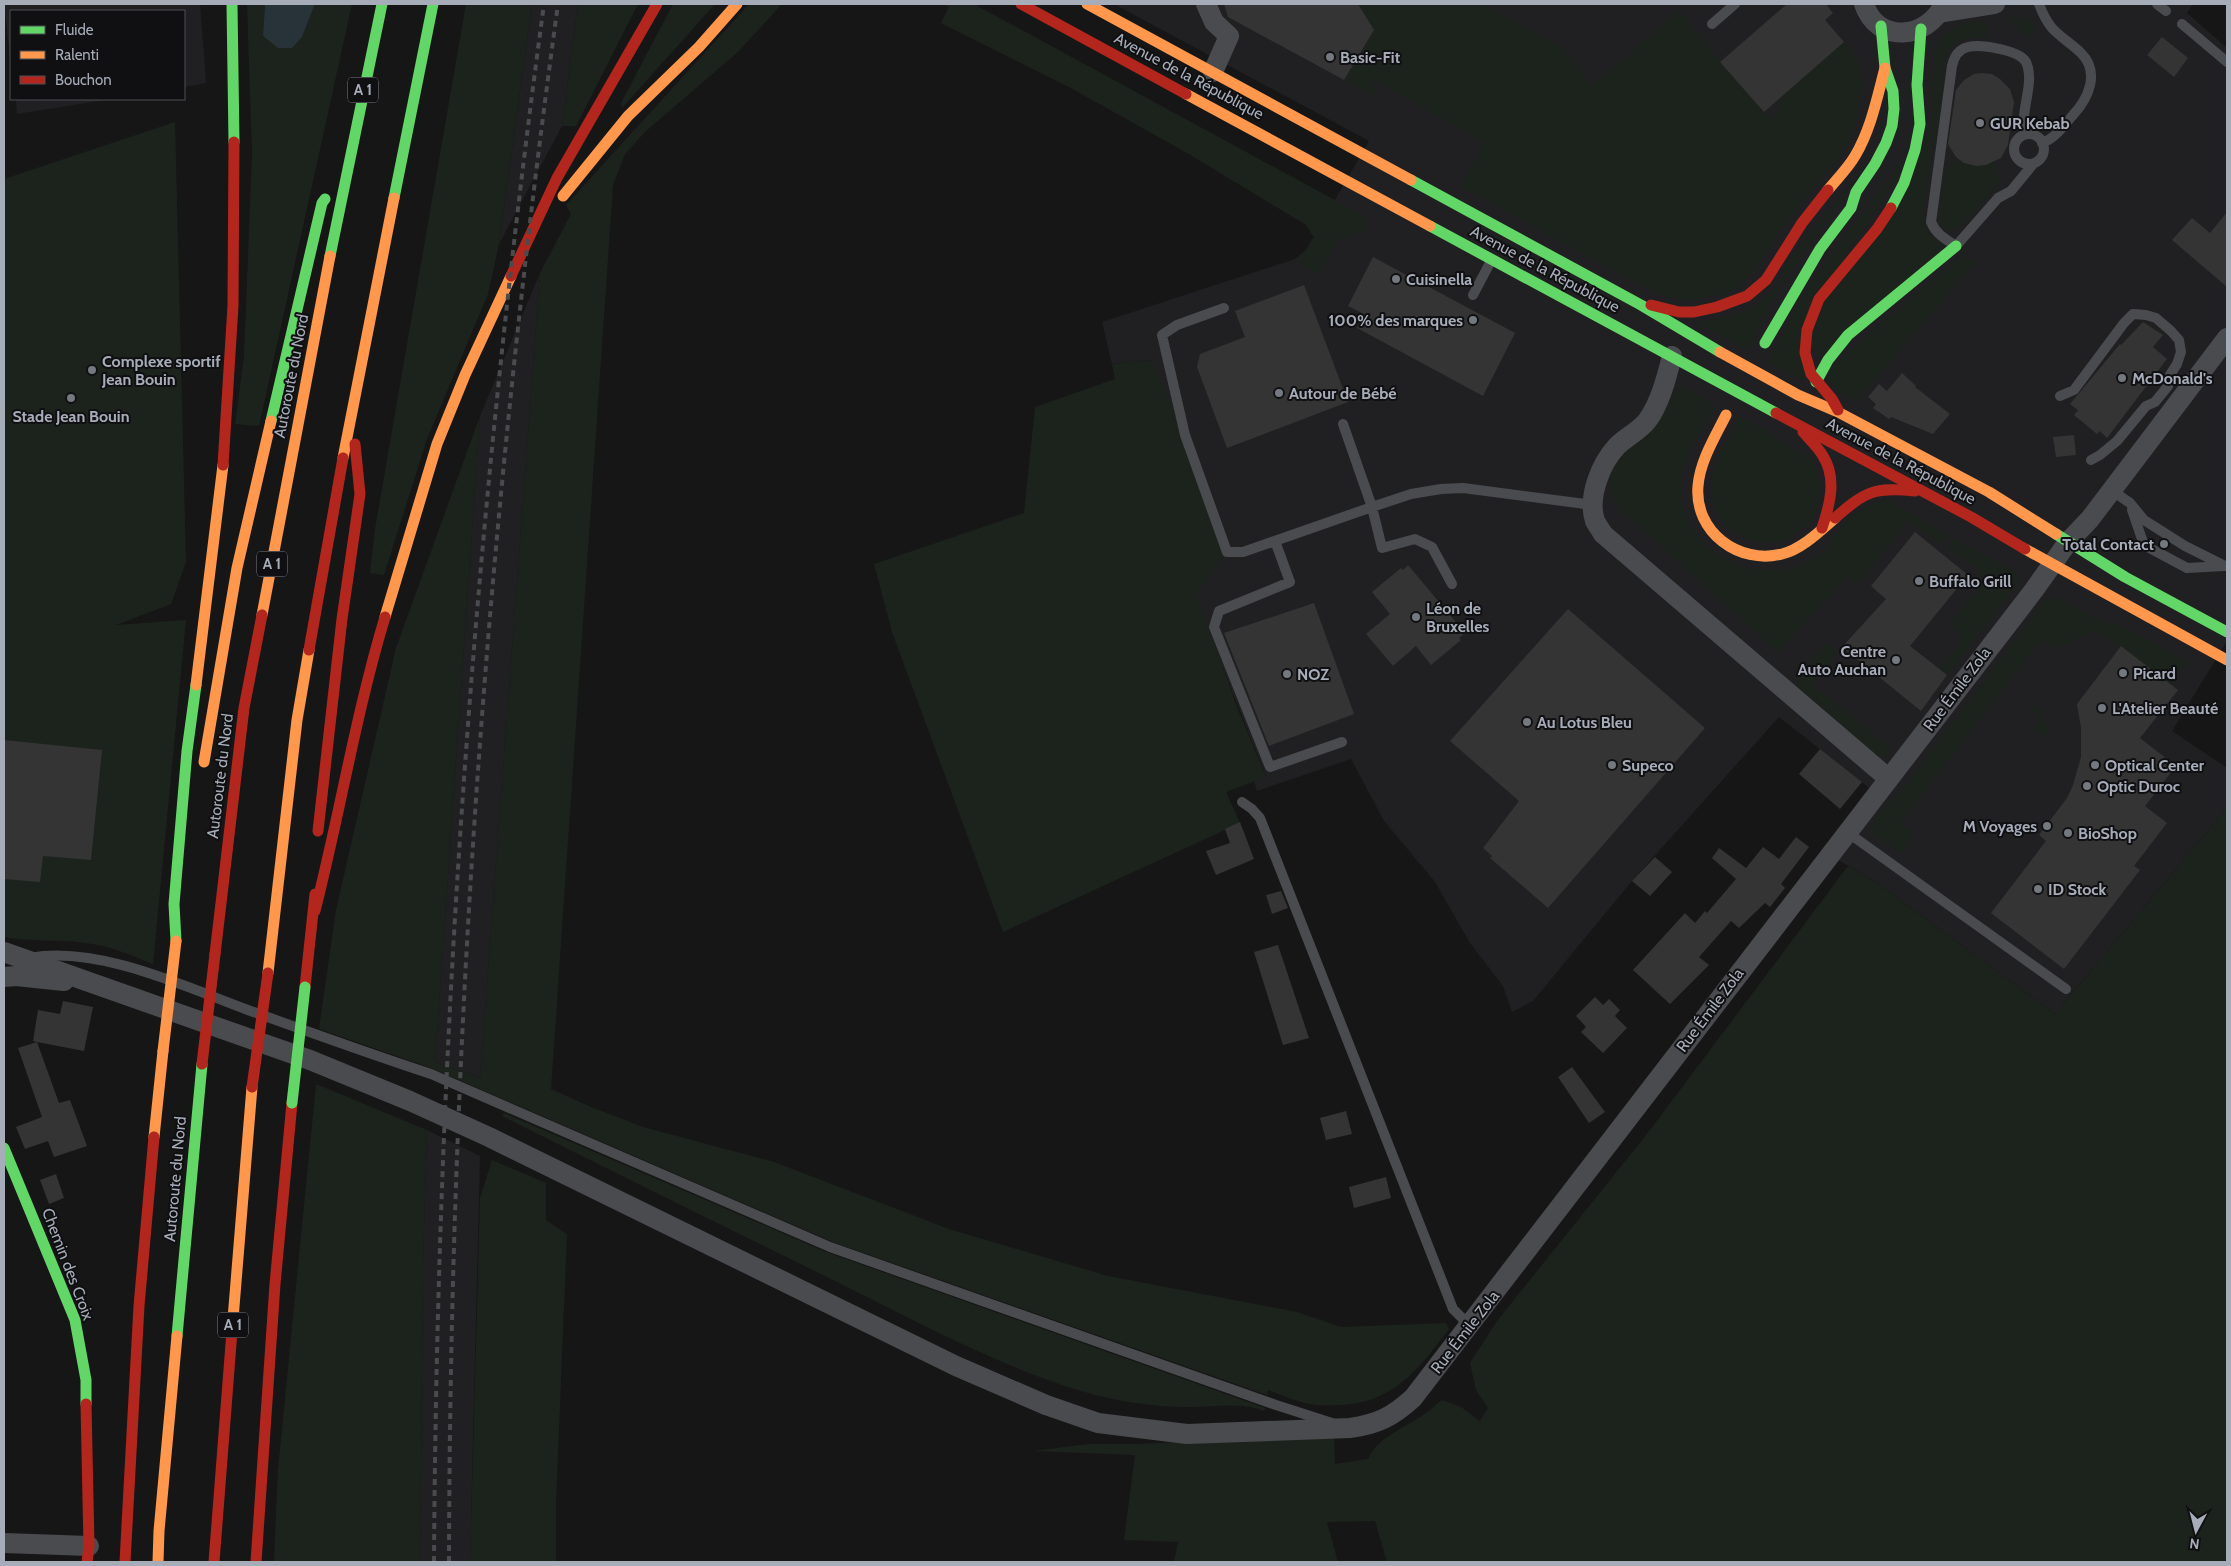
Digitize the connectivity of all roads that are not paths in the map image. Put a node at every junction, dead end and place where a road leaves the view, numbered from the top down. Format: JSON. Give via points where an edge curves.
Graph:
{"nodes":[{"id":1,"x":232,"y":4,"type":"edge"},
{"id":2,"x":382,"y":4,"type":"edge"},
{"id":3,"x":433,"y":4,"type":"edge"},
{"id":4,"x":657,"y":4,"type":"edge"},
{"id":5,"x":737,"y":4,"type":"edge"},
{"id":6,"x":1021,"y":4,"type":"edge"},
{"id":7,"x":1087,"y":4,"type":"edge"},
{"id":8,"x":1206,"y":4,"type":"edge"},
{"id":9,"x":1735,"y":4,"type":"edge"},
{"id":10,"x":1864,"y":4,"type":"edge"},
{"id":11,"x":1995,"y":4,"type":"edge"},
{"id":12,"x":2039,"y":4,"type":"edge"},
{"id":13,"x":2157,"y":4,"type":"edge"},
{"id":14,"x":1941,"y":9,"type":"edge"},
{"id":15,"x":2166,"y":11,"type":"dead end"},
{"id":16,"x":1712,"y":24,"type":"dead end"},
{"id":17,"x":2182,"y":24,"type":"dead end"},
{"id":18,"x":1881,"y":26,"type":"junction"},
{"id":19,"x":1921,"y":29,"type":"junction"},
{"id":20,"x":2227,"y":62,"type":"edge"},
{"id":21,"x":1885,"y":68,"type":"junction"},
{"id":22,"x":1213,"y":72,"type":"junction"},
{"id":23,"x":1917,"y":85,"type":"junction"},
{"id":24,"x":1908,"y":124,"type":"dead end"},
{"id":25,"x":2027,"y":134,"type":"junction"},
{"id":26,"x":2042,"y":143,"type":"junction"},
{"id":27,"x":2034,"y":163,"type":"junction"},
{"id":28,"x":345,"y":175,"type":"junction"},
{"id":29,"x":1864,"y":201,"type":"dead end"},
{"id":30,"x":1851,"y":208,"type":"junction"},
{"id":31,"x":1956,"y":246,"type":"junction"},
{"id":32,"x":521,"y":254,"type":"junction"},
{"id":33,"x":1492,"y":260,"type":"junction"},
{"id":34,"x":1473,"y":295,"type":"dead end"},
{"id":35,"x":1641,"y":305,"type":"junction"},
{"id":36,"x":1224,"y":308,"type":"dead end"},
{"id":37,"x":2227,"y":338,"type":"edge"},
{"id":38,"x":1765,"y":343,"type":"dead end"},
{"id":39,"x":1672,"y":356,"type":"junction"},
{"id":40,"x":1816,"y":382,"type":"junction"},
{"id":41,"x":2060,"y":396,"type":"dead end"},
{"id":42,"x":352,"y":408,"type":"junction"},
{"id":43,"x":1838,"y":412,"type":"junction"},
{"id":44,"x":1726,"y":416,"type":"dead end"},
{"id":45,"x":1343,"y":424,"type":"dead end"},
{"id":46,"x":1799,"y":426,"type":"junction"},
{"id":47,"x":2091,"y":460,"type":"dead end"},
{"id":48,"x":2111,"y":490,"type":"junction"},
{"id":49,"x":1922,"y":491,"type":"junction"},
{"id":50,"x":2130,"y":503,"type":"junction"},
{"id":51,"x":1593,"y":505,"type":"junction"},
{"id":52,"x":1372,"y":507,"type":"junction"},
{"id":53,"x":1822,"y":528,"type":"junction"},
{"id":54,"x":1275,"y":541,"type":"junction"},
{"id":55,"x":2068,"y":542,"type":"junction"},
{"id":56,"x":2053,"y":565,"type":"junction"},
{"id":57,"x":1452,"y":584,"type":"dead end"},
{"id":58,"x":2227,"y":632,"type":"edge"},
{"id":59,"x":2227,"y":660,"type":"edge"},
{"id":60,"x":1342,"y":742,"type":"dead end"},
{"id":61,"x":202,"y":772,"type":"dead end"},
{"id":62,"x":1889,"y":780,"type":"junction"},
{"id":63,"x":1242,"y":802,"type":"dead end"},
{"id":64,"x":1847,"y":832,"type":"junction"},
{"id":65,"x":187,"y":894,"type":"dead end"},
{"id":66,"x":315,"y":911,"type":"junction"},
{"id":67,"x":176,"y":941,"type":"junction"},
{"id":68,"x":4,"y":952,"type":"edge"},
{"id":69,"x":24,"y":959,"type":"junction"},
{"id":70,"x":4,"y":977,"type":"edge"},
{"id":71,"x":81,"y":981,"type":"junction"},
{"id":72,"x":2066,"y":990,"type":"dead end"},
{"id":73,"x":4,"y":1148,"type":"edge"},
{"id":74,"x":1470,"y":1326,"type":"junction"},
{"id":75,"x":1350,"y":1428,"type":"junction"},
{"id":76,"x":4,"y":1543,"type":"edge"},
{"id":77,"x":88,"y":1554,"type":"edge"},
{"id":78,"x":125,"y":1562,"type":"edge"},
{"id":79,"x":158,"y":1562,"type":"edge"},
{"id":80,"x":214,"y":1562,"type":"edge"},
{"id":81,"x":256,"y":1562,"type":"edge"}],
"edges":[{"from":1,"to":67,"type":"main road","via":[[233,315],[222,485],[187,751],[174,904]]},
{"from":2,"to":28,"type":"main road","name":"Autoroute du Nord","number":"A 1"},
{"from":3,"to":42,"type":"main road","number":"A 1"},
{"from":4,"to":32,"type":"main road","via":[[557,178]]},
{"from":5,"to":32,"type":"main road","via":[[699,47],[628,116]]},
{"from":6,"to":33,"type":"main road","name":"Avenue de la République"},
{"from":7,"to":22,"type":"main road","name":"Avenue de la République"},
{"from":8,"to":22,"type":"street","via":[[1214,22],[1229,36]]},
{"from":9,"to":16,"type":"lane"},
{"from":10,"to":18,"type":"street","via":[[1871,18]]},
{"from":11,"to":14,"type":"street"},
{"from":12,"to":26,"type":"lane","via":[[2052,28],[2083,55],[2091,82],[2089,93],[2080,107],[2051,140]]},
{"from":13,"to":15,"type":"lane"},
{"from":14,"to":19,"type":"street","via":[[1931,23]]},
{"from":17,"to":20,"type":"lane"},
{"from":18,"to":19,"type":"street","via":[[1900,32]]},
{"from":18,"to":21,"type":"main road"},
{"from":19,"to":23,"type":"main road"},
{"from":21,"to":30,"type":"main road","via":[[1893,91],[1892,126],[1875,164],[1856,192]]},
{"from":21,"to":35,"type":"main road","via":[[1872,118],[1854,158],[1802,224],[1774,270],[1758,288],[1731,302],[1694,312]]},
{"from":22,"to":35,"type":"main road","name":"Avenue de la République"},
{"from":23,"to":24,"type":"main road"},
{"from":23,"to":40,"type":"main road","via":[[1920,124],[1910,167],[1898,198],[1877,229],[1829,285],[1812,312],[1805,346],[1808,370]]},
{"from":25,"to":26,"type":"lane"},
{"from":25,"to":27,"type":"lane","via":[[2016,141],[2014,152],[2021,162]]},
{"from":25,"to":31,"type":"lane","via":[[2024,121],[2029,74],[2025,61],[2009,50],[1969,46],[1960,51],[1952,66],[1931,222],[1939,236]]},
{"from":26,"to":27,"type":"lane","via":[[2042,155]]},
{"from":27,"to":31,"type":"lane"},
{"from":28,"to":61,"type":"main road","via":[[322,203],[237,568]]},
{"from":28,"to":79,"type":"main road","name":"Autoroute du Nord","number":"A 1","bridge":true,"via":[[244,708],[202,1064]]},
{"from":29,"to":30,"type":"main road"},
{"from":30,"to":38,"type":"main road","via":[[1820,249]]},
{"from":31,"to":40,"type":"main road","via":[[1848,335]]},
{"from":32,"to":66,"type":"main road","via":[[465,375],[424,482],[370,669]]},
{"from":33,"to":34,"type":"lane"},
{"from":33,"to":39,"type":"main road","name":"Avenue de la République"},
{"from":35,"to":43,"type":"main road","name":"Avenue de la République","via":[[1798,395]]},
{"from":36,"to":54,"type":"lane","via":[[1177,325],[1162,335],[1185,435],[1227,552],[1243,552]]},
{"from":37,"to":48,"type":"street","name":"Rue Émile Zola"},
{"from":39,"to":46,"type":"main road","name":"Avenue de la République"},
{"from":39,"to":51,"type":"street","via":[[1647,420],[1607,458]]},
{"from":40,"to":43,"type":"main road","via":[[1835,401]]},
{"from":41,"to":47,"type":"lane","via":[[2074,390],[2133,314],[2156,318],[2179,340],[2181,352],[2168,386],[2117,440]]},
{"from":42,"to":66,"type":"main road","via":[[360,494],[342,619],[317,851]]},
{"from":42,"to":80,"type":"main road","number":"A 1","bridge":true,"via":[[297,720],[252,1087]]},
{"from":43,"to":55,"type":"main road","name":"Avenue de la République","via":[[1989,492]]},
{"from":44,"to":53,"type":"main road","via":[[1699,474],[1699,507],[1714,534],[1733,549],[1768,558],[1804,545]]},
{"from":45,"to":52,"type":"lane"},
{"from":46,"to":49,"type":"main road","name":"Avenue de la République"},
{"from":46,"to":53,"type":"main road","via":[[1825,459],[1830,476],[1831,491]]},
{"from":48,"to":50,"type":"lane"},
{"from":48,"to":55,"type":"street","name":"Rue Émile Zola"},
{"from":49,"to":53,"type":"main road","via":[[1875,490],[1852,502]]},
{"from":49,"to":56,"type":"main road","name":"Avenue de la République"},
{"from":50,"to":50,"type":"lane","via":[[2144,545],[2187,568],[2225,566],[2144,520]]},
{"from":51,"to":52,"type":"lane","via":[[1456,488],[1411,494]]},
{"from":51,"to":62,"type":"street","via":[[1596,522],[1604,534]]},
{"from":52,"to":54,"type":"lane"},
{"from":52,"to":57,"type":"lane","via":[[1382,548],[1415,539],[1432,547]]},
{"from":54,"to":60,"type":"lane","via":[[1290,582],[1219,611],[1214,627],[1270,767]]},
{"from":55,"to":56,"type":"street","name":"Rue Émile Zola"},
{"from":55,"to":58,"type":"main road","name":"Avenue de la République"},
{"from":56,"to":59,"type":"main road","name":"Avenue de la République"},
{"from":56,"to":62,"type":"street","name":"Rue Émile Zola"},
{"from":62,"to":64,"type":"street","name":"Rue Émile Zola"},
{"from":63,"to":74,"type":"lane","via":[[1260,818],[1454,1309]]},
{"from":64,"to":72,"type":"lane"},
{"from":64,"to":74,"type":"street","name":"Rue Émile Zola"},
{"from":65,"to":67,"type":"main road"},
{"from":66,"to":81,"type":"main road","bridge":true,"via":[[274,1293]]},
{"from":67,"to":78,"type":"main road","bridge":true,"via":[[153,1140],[131,1415]]},
{"from":68,"to":69,"type":"street"},
{"from":69,"to":71,"type":"street"},
{"from":69,"to":75,"type":"lane","via":[[46,955],[88,958],[149,974],[431,1074],[830,1247],[1276,1406]]},
{"from":70,"to":71,"type":"street"},
{"from":71,"to":75,"type":"street","name":"Rue Émile Zola","via":[[310,1060],[410,1101],[489,1136],[956,1366],[1046,1405],[1098,1423],[1186,1434]]},
{"from":73,"to":77,"type":"main road","name":"Chemin des Croix","via":[[75,1320],[86,1380]]},
{"from":74,"to":75,"type":"street","name":"Rue Émile Zola","via":[[1400,1410],[1387,1419]]},
{"from":76,"to":77,"type":"street"}]}
